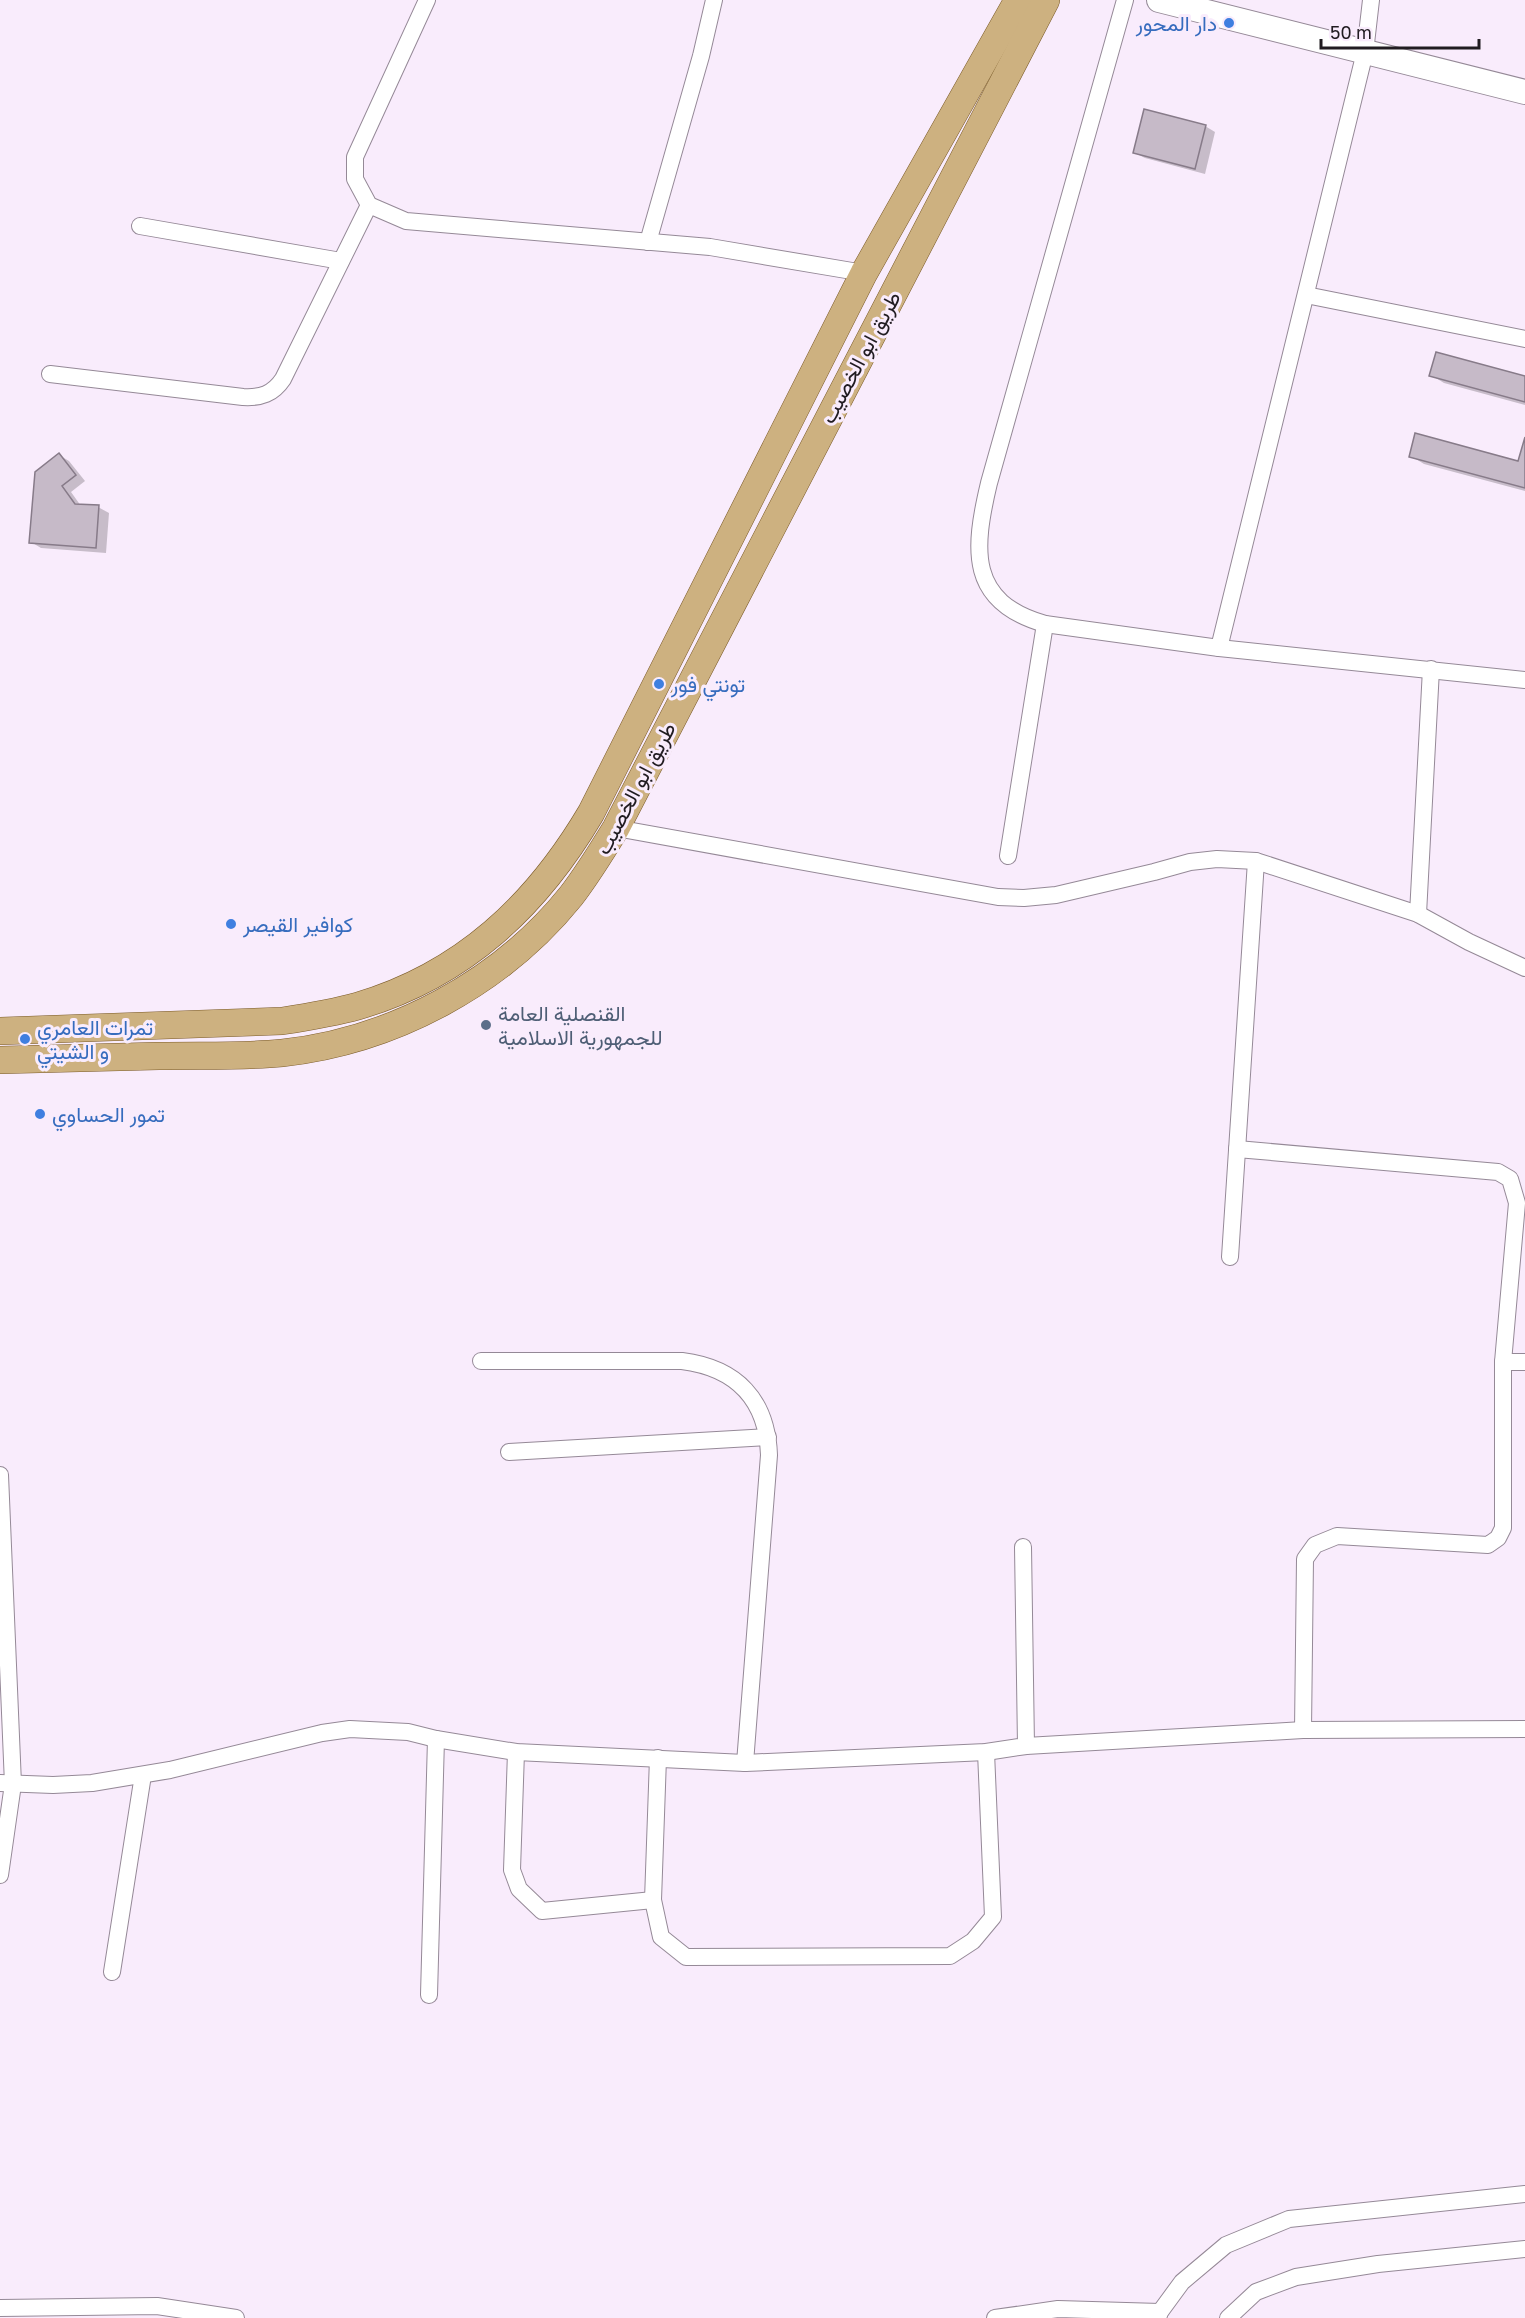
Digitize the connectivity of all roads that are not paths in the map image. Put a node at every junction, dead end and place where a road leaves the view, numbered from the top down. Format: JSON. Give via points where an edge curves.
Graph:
{"nodes":[{"id":1,"x":427,"y":0,"type":"edge"},
{"id":2,"x":714,"y":0,"type":"edge"},
{"id":3,"x":1018,"y":0,"type":"edge"},
{"id":4,"x":1046,"y":0,"type":"edge"},
{"id":5,"x":1125,"y":0,"type":"edge"},
{"id":6,"x":1159,"y":0,"type":"edge"},
{"id":7,"x":1371,"y":0,"type":"edge"},
{"id":8,"x":1365,"y":52,"type":"junction"},
{"id":9,"x":1525,"y":92,"type":"edge"},
{"id":10,"x":369,"y":205,"type":"junction"},
{"id":11,"x":140,"y":226,"type":"dead end"},
{"id":12,"x":648,"y":242,"type":"junction"},
{"id":13,"x":341,"y":261,"type":"junction"},
{"id":14,"x":864,"y":273,"type":"junction"},
{"id":15,"x":1306,"y":295,"type":"junction"},
{"id":16,"x":1525,"y":339,"type":"edge"},
{"id":17,"x":50,"y":374,"type":"dead end"},
{"id":18,"x":794,"y":413,"type":"junction"},
{"id":19,"x":823,"y":426,"type":"junction"},
{"id":20,"x":1045,"y":624,"type":"junction"},
{"id":21,"x":1219,"y":648,"type":"junction"},
{"id":22,"x":1431,"y":669,"type":"junction"},
{"id":23,"x":1525,"y":680,"type":"edge"},
{"id":24,"x":616,"y":828,"type":"junction"},
{"id":25,"x":1008,"y":856,"type":"dead end"},
{"id":26,"x":1256,"y":861,"type":"junction"},
{"id":27,"x":1418,"y":914,"type":"junction"},
{"id":28,"x":1525,"y":968,"type":"edge"},
{"id":29,"x":0,"y":1030,"type":"edge"},
{"id":30,"x":0,"y":1060,"type":"edge"},
{"id":31,"x":1237,"y":1149,"type":"junction"},
{"id":32,"x":1230,"y":1257,"type":"dead end"},
{"id":33,"x":481,"y":1361,"type":"dead end"},
{"id":34,"x":1503,"y":1362,"type":"junction"},
{"id":35,"x":1525,"y":1362,"type":"edge"},
{"id":36,"x":768,"y":1437,"type":"junction"},
{"id":37,"x":509,"y":1452,"type":"dead end"},
{"id":38,"x":0,"y":1475,"type":"edge"},
{"id":39,"x":1023,"y":1547,"type":"dead end"},
{"id":40,"x":1525,"y":1729,"type":"edge"},
{"id":41,"x":1303,"y":1730,"type":"junction"},
{"id":42,"x":436,"y":1739,"type":"junction"},
{"id":43,"x":1026,"y":1746,"type":"junction"},
{"id":44,"x":516,"y":1752,"type":"junction"},
{"id":45,"x":986,"y":1752,"type":"junction"},
{"id":46,"x":658,"y":1758,"type":"junction"},
{"id":47,"x":745,"y":1763,"type":"junction"},
{"id":48,"x":143,"y":1775,"type":"junction"},
{"id":49,"x":7,"y":1783,"type":"edge"},
{"id":50,"x":0,"y":1875,"type":"edge"},
{"id":51,"x":652,"y":1900,"type":"junction"},
{"id":52,"x":112,"y":1972,"type":"dead end"},
{"id":53,"x":429,"y":1995,"type":"dead end"},
{"id":54,"x":1525,"y":2194,"type":"edge"},
{"id":55,"x":1525,"y":2249,"type":"edge"},
{"id":56,"x":0,"y":2308,"type":"edge"},
{"id":57,"x":1159,"y":2315,"type":"edge"},
{"id":58,"x":236,"y":2318,"type":"edge"},
{"id":59,"x":995,"y":2318,"type":"edge"},
{"id":60,"x":1228,"y":2318,"type":"edge"}],
"edges":[{"from":1,"to":10,"type":"street","via":[[355,157],[355,178]]},
{"from":2,"to":12,"type":"street"},
{"from":3,"to":14,"type":"main road","name":"طريق ابو الخصيب"},
{"from":4,"to":19,"type":"main road","name":"طريق ابو الخصيب"},
{"from":5,"to":20,"type":"street","via":[[981,516],[980,562],[985,582],[997,601],[1010,611]]},
{"from":6,"to":8,"type":"street"},
{"from":7,"to":8,"type":"street"},
{"from":8,"to":9,"type":"street"},
{"from":8,"to":15,"type":"street"},
{"from":10,"to":12,"type":"street","via":[[406,221]]},
{"from":10,"to":13,"type":"street"},
{"from":11,"to":13,"type":"street"},
{"from":12,"to":14,"type":"street","via":[[710,247]]},
{"from":13,"to":17,"type":"street","via":[[283,379],[270,393],[243,397]]},
{"from":14,"to":18,"type":"main road","name":"طريق ابو الخصيب"},
{"from":15,"to":16,"type":"street"},
{"from":15,"to":21,"type":"street"},
{"from":18,"to":19,"type":"main road"},
{"from":18,"to":29,"type":"main road","name":"طريق ابو الخصيب","via":[[591,813],[548,878],[494,933],[463,956],[403,989],[321,1015],[282,1021]]},
{"from":19,"to":24,"type":"main road","name":"طريق ابو الخصيب"},
{"from":20,"to":21,"type":"street"},
{"from":20,"to":25,"type":"street"},
{"from":21,"to":22,"type":"street"},
{"from":22,"to":23,"type":"street"},
{"from":22,"to":27,"type":"street"},
{"from":24,"to":26,"type":"street","via":[[998,897],[1056,895],[1190,861]]},
{"from":24,"to":30,"type":"main road","name":"طريق ابو الخصيب","via":[[595,864],[542,928],[477,981],[404,1021],[364,1036],[283,1053]]},
{"from":26,"to":27,"type":"street"},
{"from":26,"to":31,"type":"street"},
{"from":27,"to":28,"type":"street"},
{"from":31,"to":32,"type":"street"},
{"from":31,"to":34,"type":"street","via":[[1498,1172],[1510,1179],[1517,1203]]},
{"from":33,"to":36,"type":"street","via":[[700,1363],[717,1368],[746,1389],[764,1420]]},
{"from":34,"to":35,"type":"street"},
{"from":34,"to":41,"type":"street","via":[[1503,1528],[1498,1538],[1488,1545],[1338,1536],[1316,1545],[1305,1559]]},
{"from":36,"to":37,"type":"street"},
{"from":36,"to":47,"type":"street"},
{"from":38,"to":49,"type":"street"},
{"from":39,"to":43,"type":"street"},
{"from":40,"to":41,"type":"street"},
{"from":41,"to":43,"type":"street"},
{"from":42,"to":44,"type":"street"},
{"from":42,"to":48,"type":"street","via":[[408,1732],[350,1729]]},
{"from":42,"to":53,"type":"street"},
{"from":43,"to":45,"type":"street"},
{"from":44,"to":46,"type":"street"},
{"from":44,"to":51,"type":"street","via":[[512,1870],[519,1889],[542,1911]]},
{"from":45,"to":47,"type":"street"},
{"from":45,"to":51,"type":"street","via":[[993,1917],[973,1941],[950,1956],[686,1957],[661,1937]]},
{"from":46,"to":47,"type":"street"},
{"from":46,"to":51,"type":"street"},
{"from":48,"to":49,"type":"street","via":[[92,1783]]},
{"from":48,"to":52,"type":"street"},
{"from":49,"to":50,"type":"street"},
{"from":54,"to":57,"type":"street","via":[[1289,2219],[1226,2246],[1182,2282]]},
{"from":55,"to":60,"type":"street","via":[[1296,2277],[1256,2292]]},
{"from":56,"to":58,"type":"street","via":[[157,2306]]},
{"from":57,"to":59,"type":"street","via":[[1058,2309]]}]}
